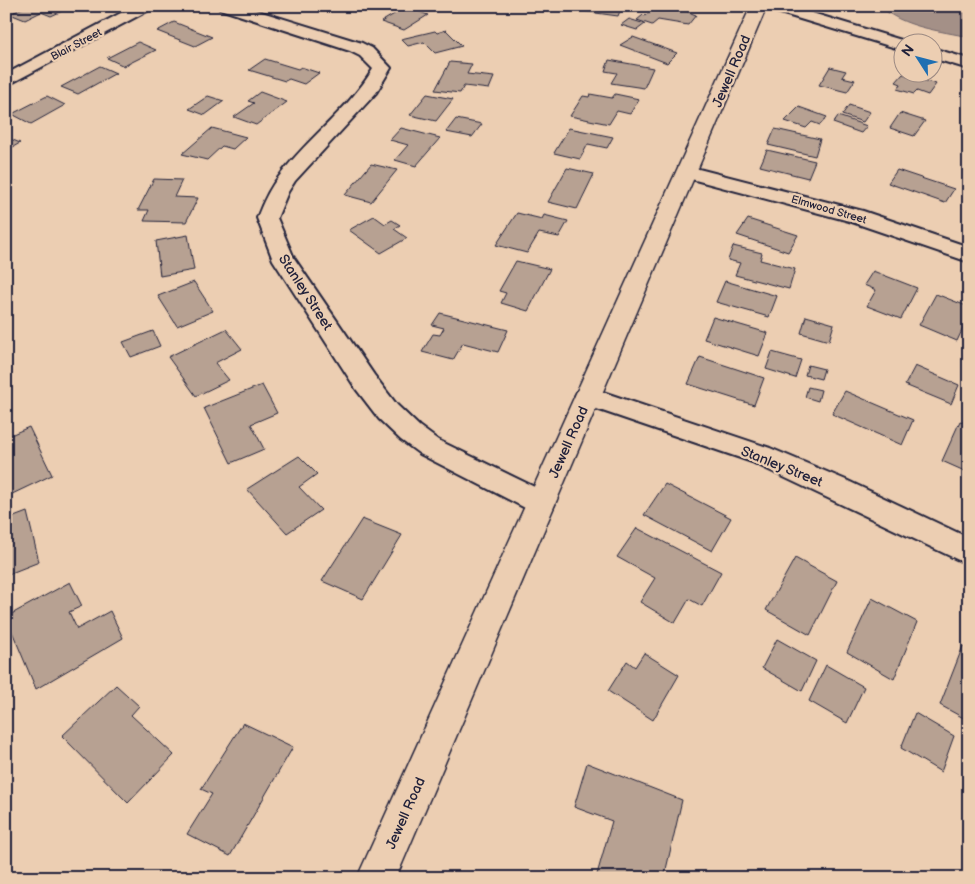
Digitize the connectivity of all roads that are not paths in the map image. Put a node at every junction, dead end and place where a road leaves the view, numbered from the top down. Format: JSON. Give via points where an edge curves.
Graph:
{"nodes":[{"id":1,"x":146,"y":6,"type":"edge"},
{"id":2,"x":225,"y":6,"type":"edge"},
{"id":3,"x":759,"y":6,"type":"edge"},
{"id":4,"x":772,"y":6,"type":"edge"},
{"id":5,"x":892,"y":42,"type":"edge"},
{"id":6,"x":942,"y":56,"type":"edge"},
{"id":7,"x":969,"y":64,"type":"edge"},
{"id":8,"x":6,"y":82,"type":"edge"},
{"id":9,"x":687,"y":172,"type":"junction"},
{"id":10,"x":969,"y":255,"type":"edge"},
{"id":11,"x":588,"y":396,"type":"junction"},
{"id":12,"x":541,"y":503,"type":"junction"},
{"id":13,"x":969,"y":552,"type":"edge"},
{"id":14,"x":376,"y":878,"type":"edge"}],
"edges":[{"from":1,"to":8,"type":"street","name":"Blair Street"},
{"from":2,"to":12,"type":"street","name":"Stanley Street","via":[[356,47],[382,68],[370,89],[278,192],[267,218],[278,249],[388,412],[429,447]]},
{"from":3,"to":9,"type":"street","name":"Jewell Road"},
{"from":4,"to":5,"type":"street"},
{"from":6,"to":7,"type":"street"},
{"from":9,"to":10,"type":"street","name":"Elmwood Street","via":[[856,216]]},
{"from":9,"to":11,"type":"street","name":"Jewell Road"},
{"from":11,"to":12,"type":"street","name":"Jewell Road"},
{"from":11,"to":13,"type":"street","name":"Stanley Street","via":[[761,455]]},
{"from":12,"to":14,"type":"street","name":"Jewell Road"}]}
